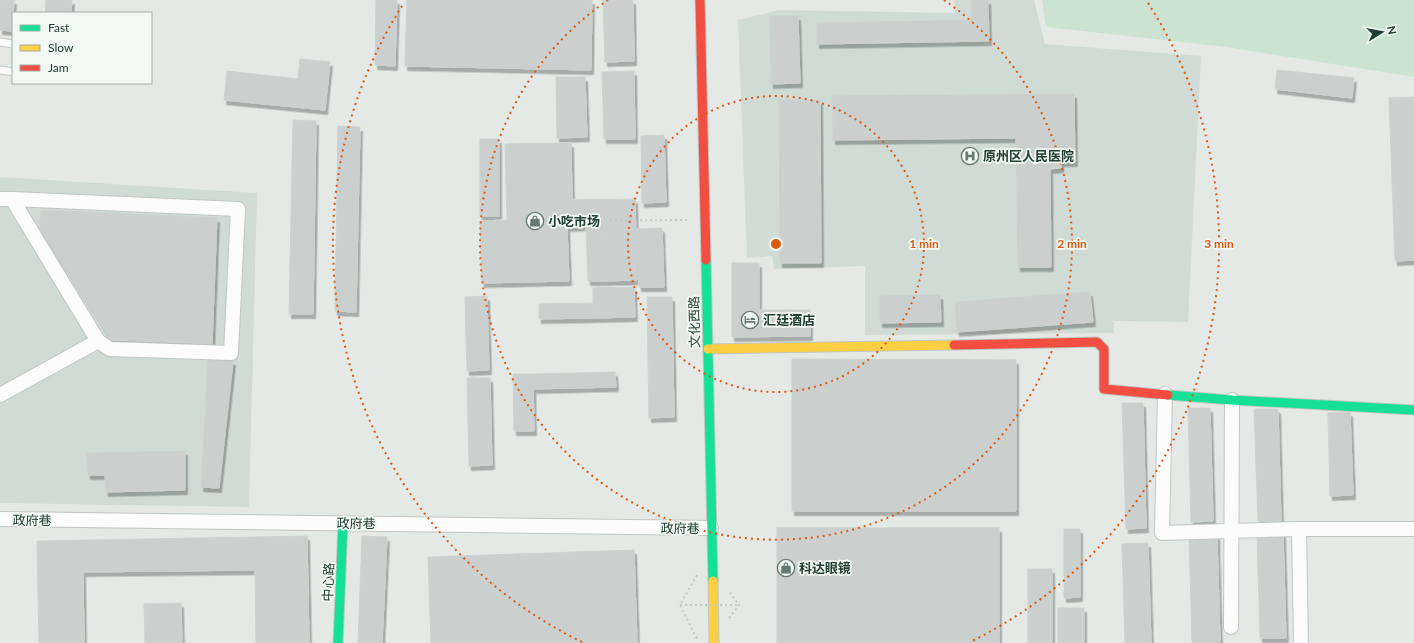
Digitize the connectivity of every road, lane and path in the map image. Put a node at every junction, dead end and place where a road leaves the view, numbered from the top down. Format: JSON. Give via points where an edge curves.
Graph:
{"nodes":[{"id":1,"x":700,"y":0,"type":"edge"},
{"id":2,"x":0,"y":42,"type":"edge"},
{"id":3,"x":12,"y":44,"type":"edge"},
{"id":4,"x":0,"y":70,"type":"edge"},
{"id":5,"x":12,"y":72,"type":"edge"},
{"id":6,"x":6,"y":199,"type":"edge"},
{"id":7,"x":705,"y":220,"type":"junction"},
{"id":8,"x":535,"y":221,"type":"dead end"},
{"id":9,"x":98,"y":341,"type":"junction"},
{"id":10,"x":708,"y":349,"type":"junction"},
{"id":11,"x":1165,"y":394,"type":"junction"},
{"id":12,"x":0,"y":395,"type":"edge"},
{"id":13,"x":1232,"y":400,"type":"junction"},
{"id":14,"x":1414,"y":410,"type":"edge"},
{"id":15,"x":0,"y":519,"type":"edge"},
{"id":16,"x":343,"y":523,"type":"junction"},
{"id":17,"x":702,"y":528,"type":"junction"},
{"id":18,"x":1299,"y":529,"type":"junction"},
{"id":19,"x":1414,"y":529,"type":"edge"},
{"id":20,"x":1231,"y":530,"type":"junction"},
{"id":21,"x":699,"y":571,"type":"dead end"},
{"id":22,"x":680,"y":605,"type":"junction"},
{"id":23,"x":739,"y":605,"type":"dead end"},
{"id":24,"x":1231,"y":627,"type":"dead end"},
{"id":25,"x":338,"y":643,"type":"edge"},
{"id":26,"x":698,"y":643,"type":"edge"},
{"id":27,"x":714,"y":643,"type":"edge"},
{"id":28,"x":1301,"y":643,"type":"edge"}],
"edges":[{"from":1,"to":7,"type":"street","name":"文化西路"},
{"from":2,"to":3,"type":"lane"},
{"from":4,"to":5,"type":"lane"},
{"from":6,"to":9,"type":"street"},
{"from":6,"to":9,"type":"street","via":[[238,209],[231,354],[110,349]]},
{"from":7,"to":8,"type":"path"},
{"from":7,"to":10,"type":"street","name":"文化西路"},
{"from":9,"to":12,"type":"street"},
{"from":10,"to":11,"type":"street","via":[[1097,342],[1104,349],[1104,389]]},
{"from":10,"to":17,"type":"street","name":"文化西路"},
{"from":11,"to":13,"type":"street"},
{"from":11,"to":20,"type":"street","via":[[1162,533]]},
{"from":13,"to":14,"type":"street"},
{"from":13,"to":20,"type":"street"},
{"from":15,"to":16,"type":"street","name":"政府巷"},
{"from":16,"to":17,"type":"street","name":"政府巷"},
{"from":16,"to":25,"type":"street","name":"中心路"},
{"from":17,"to":27,"type":"street","name":"文化西路"},
{"from":18,"to":19,"type":"street"},
{"from":18,"to":20,"type":"street"},
{"from":18,"to":28,"type":"street"},
{"from":20,"to":24,"type":"street"},
{"from":21,"to":22,"type":"path"},
{"from":22,"to":23,"type":"path","bridge":true},
{"from":22,"to":26,"type":"path"}]}
